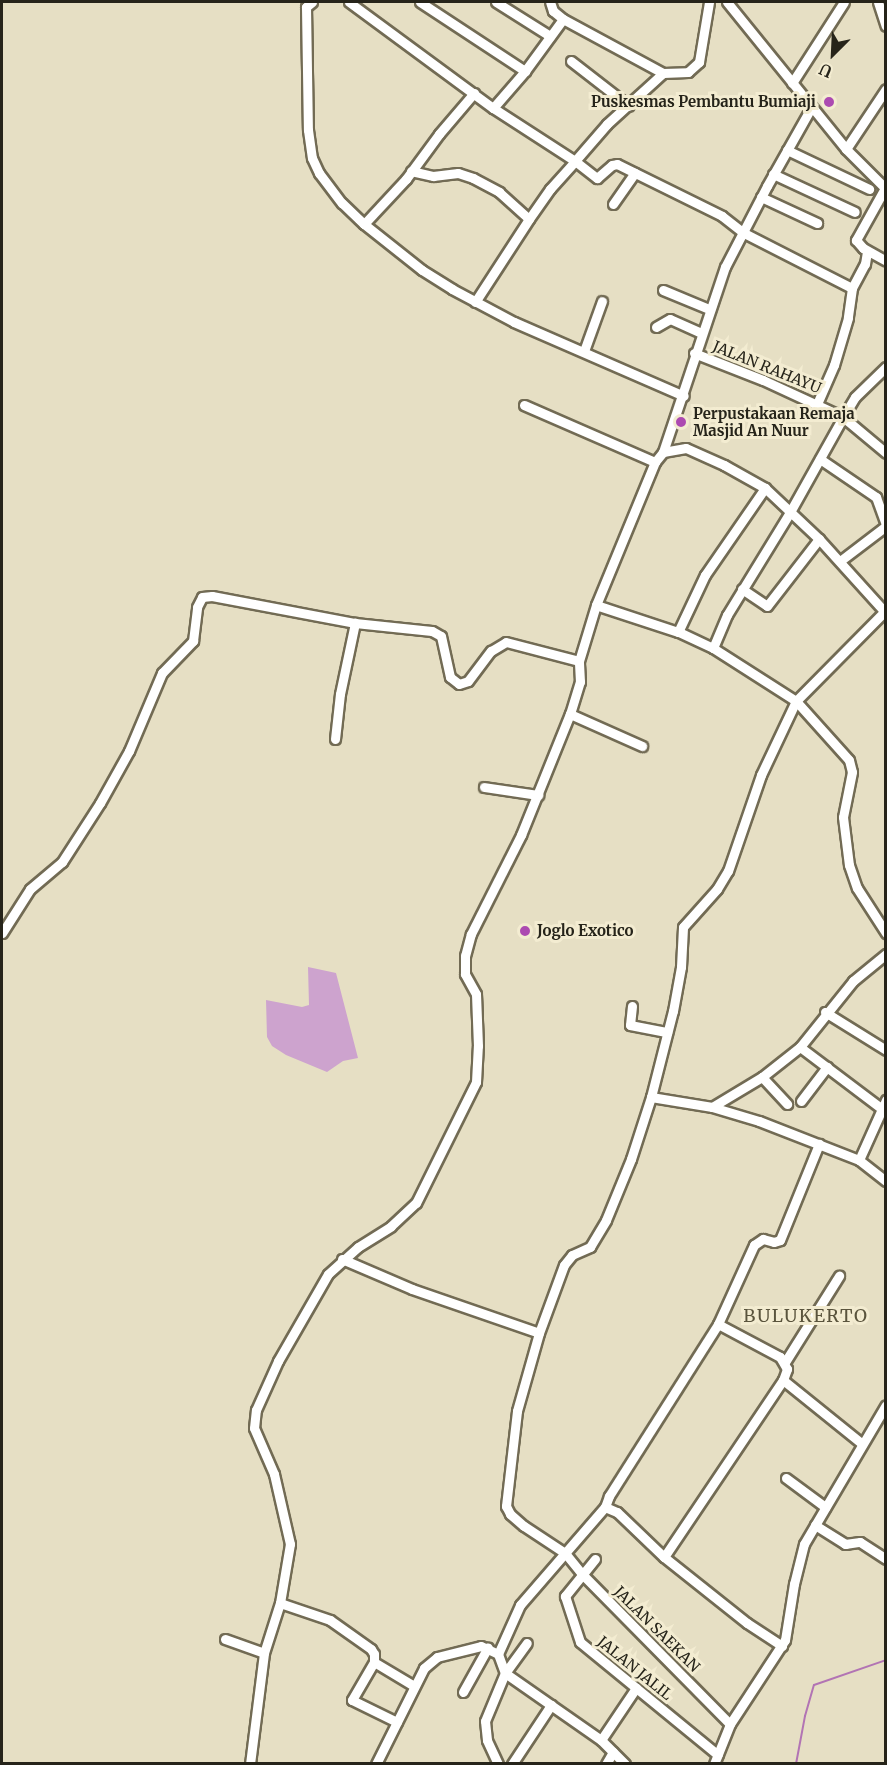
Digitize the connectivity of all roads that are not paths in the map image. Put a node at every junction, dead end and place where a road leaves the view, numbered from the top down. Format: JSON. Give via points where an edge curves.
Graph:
{"nodes":[{"id":1,"x":349,"y":2,"type":"edge"},
{"id":2,"x":420,"y":2,"type":"edge"},
{"id":3,"x":496,"y":2,"type":"edge"},
{"id":4,"x":550,"y":2,"type":"edge"},
{"id":5,"x":709,"y":2,"type":"edge"},
{"id":6,"x":727,"y":2,"type":"edge"},
{"id":7,"x":844,"y":2,"type":"edge"},
{"id":8,"x":878,"y":2,"type":"edge"},
{"id":9,"x":308,"y":3,"type":"edge"},
{"id":10,"x":563,"y":19,"type":"junction"},
{"id":11,"x":885,"y":26,"type":"edge"},
{"id":12,"x":550,"y":36,"type":"junction"},
{"id":13,"x":571,"y":61,"type":"dead end"},
{"id":14,"x":525,"y":72,"type":"junction"},
{"id":15,"x":663,"y":73,"type":"junction"},
{"id":16,"x":792,"y":83,"type":"junction"},
{"id":17,"x":885,"y":88,"type":"edge"},
{"id":18,"x":474,"y":93,"type":"junction"},
{"id":19,"x":628,"y":106,"type":"junction"},
{"id":20,"x":493,"y":108,"type":"junction"},
{"id":21,"x":812,"y":108,"type":"junction"},
{"id":22,"x":846,"y":149,"type":"junction"},
{"id":23,"x":787,"y":150,"type":"junction"},
{"id":24,"x":574,"y":161,"type":"junction"},
{"id":25,"x":411,"y":171,"type":"junction"},
{"id":26,"x":635,"y":173,"type":"junction"},
{"id":27,"x":773,"y":174,"type":"junction"},
{"id":28,"x":885,"y":188,"type":"edge"},
{"id":29,"x":869,"y":189,"type":"dead end"},
{"id":30,"x":761,"y":197,"type":"junction"},
{"id":31,"x":613,"y":204,"type":"dead end"},
{"id":32,"x":855,"y":212,"type":"dead end"},
{"id":33,"x":529,"y":219,"type":"junction"},
{"id":34,"x":817,"y":223,"type":"dead end"},
{"id":35,"x":364,"y":224,"type":"junction"},
{"id":36,"x":744,"y":233,"type":"junction"},
{"id":37,"x":867,"y":251,"type":"junction"},
{"id":38,"x":885,"y":261,"type":"edge"},
{"id":39,"x":852,"y":288,"type":"junction"},
{"id":40,"x":663,"y":290,"type":"dead end"},
{"id":41,"x":602,"y":301,"type":"dead end"},
{"id":42,"x":475,"y":302,"type":"junction"},
{"id":43,"x":709,"y":309,"type":"junction"},
{"id":44,"x":656,"y":327,"type":"dead end"},
{"id":45,"x":701,"y":333,"type":"junction"},
{"id":46,"x":584,"y":351,"type":"junction"},
{"id":47,"x":694,"y":353,"type":"junction"},
{"id":48,"x":885,"y":367,"type":"edge"},
{"id":49,"x":684,"y":396,"type":"junction"},
{"id":50,"x":817,"y":404,"type":"junction"},
{"id":51,"x":524,"y":405,"type":"dead end"},
{"id":52,"x":843,"y":417,"type":"junction"},
{"id":53,"x":663,"y":452,"type":"junction"},
{"id":54,"x":885,"y":453,"type":"edge"},
{"id":55,"x":820,"y":459,"type":"junction"},
{"id":56,"x":655,"y":462,"type":"junction"},
{"id":57,"x":765,"y":488,"type":"junction"},
{"id":58,"x":790,"y":512,"type":"junction"},
{"id":59,"x":885,"y":526,"type":"edge"},
{"id":60,"x":819,"y":539,"type":"junction"},
{"id":61,"x":840,"y":561,"type":"junction"},
{"id":62,"x":742,"y":589,"type":"junction"},
{"id":63,"x":596,"y":605,"type":"junction"},
{"id":64,"x":885,"y":611,"type":"edge"},
{"id":65,"x":355,"y":623,"type":"junction"},
{"id":66,"x":678,"y":632,"type":"junction"},
{"id":67,"x":712,"y":648,"type":"junction"},
{"id":68,"x":579,"y":661,"type":"junction"},
{"id":69,"x":796,"y":701,"type":"junction"},
{"id":70,"x":570,"y":714,"type":"junction"},
{"id":71,"x":335,"y":739,"type":"dead end"},
{"id":72,"x":642,"y":746,"type":"dead end"},
{"id":73,"x":484,"y":787,"type":"dead end"},
{"id":74,"x":538,"y":795,"type":"junction"},
{"id":75,"x":2,"y":933,"type":"edge"},
{"id":76,"x":885,"y":933,"type":"edge"},
{"id":77,"x":885,"y":954,"type":"edge"},
{"id":78,"x":632,"y":1006,"type":"dead end"},
{"id":79,"x":825,"y":1012,"type":"junction"},
{"id":80,"x":667,"y":1032,"type":"junction"},
{"id":81,"x":800,"y":1047,"type":"junction"},
{"id":82,"x":885,"y":1050,"type":"edge"},
{"id":83,"x":827,"y":1067,"type":"junction"},
{"id":84,"x":762,"y":1077,"type":"junction"},
{"id":85,"x":651,"y":1097,"type":"junction"},
{"id":86,"x":801,"y":1101,"type":"dead end"},
{"id":87,"x":787,"y":1104,"type":"dead end"},
{"id":88,"x":883,"y":1104,"type":"edge"},
{"id":89,"x":712,"y":1107,"type":"junction"},
{"id":90,"x":819,"y":1144,"type":"junction"},
{"id":91,"x":859,"y":1160,"type":"junction"},
{"id":92,"x":885,"y":1181,"type":"edge"},
{"id":93,"x":342,"y":1259,"type":"junction"},
{"id":94,"x":839,"y":1276,"type":"dead end"},
{"id":95,"x":718,"y":1324,"type":"junction"},
{"id":96,"x":538,"y":1334,"type":"junction"},
{"id":97,"x":785,"y":1362,"type":"junction"},
{"id":98,"x":783,"y":1380,"type":"junction"},
{"id":99,"x":885,"y":1405,"type":"edge"},
{"id":100,"x":861,"y":1443,"type":"junction"},
{"id":101,"x":786,"y":1478,"type":"dead end"},
{"id":102,"x":605,"y":1507,"type":"junction"},
{"id":103,"x":825,"y":1507,"type":"junction"},
{"id":104,"x":815,"y":1525,"type":"junction"},
{"id":105,"x":565,"y":1553,"type":"junction"},
{"id":106,"x":664,"y":1557,"type":"junction"},
{"id":107,"x":885,"y":1558,"type":"edge"},
{"id":108,"x":595,"y":1559,"type":"dead end"},
{"id":109,"x":583,"y":1575,"type":"junction"},
{"id":110,"x":280,"y":1603,"type":"junction"},
{"id":111,"x":225,"y":1639,"type":"dead end"},
{"id":112,"x":527,"y":1643,"type":"dead end"},
{"id":113,"x":782,"y":1646,"type":"junction"},
{"id":114,"x":488,"y":1647,"type":"junction"},
{"id":115,"x":264,"y":1653,"type":"junction"},
{"id":116,"x":498,"y":1654,"type":"junction"},
{"id":117,"x":374,"y":1662,"type":"junction"},
{"id":118,"x":505,"y":1673,"type":"junction"},
{"id":119,"x":414,"y":1686,"type":"junction"},
{"id":120,"x":636,"y":1688,"type":"junction"},
{"id":121,"x":463,"y":1692,"type":"dead end"},
{"id":122,"x":551,"y":1705,"type":"junction"},
{"id":123,"x":397,"y":1722,"type":"junction"},
{"id":124,"x":730,"y":1724,"type":"junction"},
{"id":125,"x":601,"y":1740,"type":"junction"},
{"id":126,"x":614,"y":1752,"type":"junction"},
{"id":127,"x":716,"y":1759,"type":"edge"},
{"id":128,"x":250,"y":1764,"type":"edge"},
{"id":129,"x":376,"y":1764,"type":"edge"},
{"id":130,"x":498,"y":1764,"type":"edge"},
{"id":131,"x":512,"y":1764,"type":"edge"},
{"id":132,"x":606,"y":1764,"type":"edge"},
{"id":133,"x":625,"y":1764,"type":"edge"}],
"edges":[{"from":1,"to":18,"type":"street"},
{"from":2,"to":14,"type":"street"},
{"from":3,"to":12,"type":"street"},
{"from":4,"to":10,"type":"street"},
{"from":5,"to":15,"type":"street","via":[[699,62],[688,72]]},
{"from":6,"to":16,"type":"street"},
{"from":7,"to":16,"type":"street"},
{"from":8,"to":11,"type":"street"},
{"from":9,"to":35,"type":"street","via":[[308,130],[312,158],[328,187]]},
{"from":10,"to":12,"type":"street"},
{"from":10,"to":15,"type":"street"},
{"from":12,"to":14,"type":"street"},
{"from":13,"to":19,"type":"street"},
{"from":14,"to":20,"type":"street"},
{"from":15,"to":19,"type":"street"},
{"from":16,"to":21,"type":"street"},
{"from":17,"to":22,"type":"street"},
{"from":18,"to":20,"type":"street"},
{"from":18,"to":25,"type":"street"},
{"from":19,"to":24,"type":"street"},
{"from":20,"to":24,"type":"street"},
{"from":21,"to":22,"type":"street"},
{"from":21,"to":23,"type":"street"},
{"from":22,"to":28,"type":"street"},
{"from":23,"to":27,"type":"street"},
{"from":23,"to":29,"type":"street"},
{"from":24,"to":26,"type":"street","via":[[597,178],[613,164]]},
{"from":24,"to":33,"type":"street"},
{"from":25,"to":33,"type":"street","via":[[429,176],[458,173],[473,178],[499,192]]},
{"from":25,"to":35,"type":"street"},
{"from":26,"to":31,"type":"street"},
{"from":26,"to":36,"type":"street","via":[[722,216]]},
{"from":27,"to":30,"type":"street"},
{"from":27,"to":32,"type":"street"},
{"from":28,"to":37,"type":"street","via":[[856,240]]},
{"from":30,"to":34,"type":"street"},
{"from":30,"to":36,"type":"street"},
{"from":33,"to":42,"type":"street"},
{"from":35,"to":42,"type":"street","via":[[422,270]]},
{"from":36,"to":39,"type":"street"},
{"from":36,"to":43,"type":"street","via":[[725,267]]},
{"from":37,"to":38,"type":"street"},
{"from":37,"to":39,"type":"street","via":[[866,264]]},
{"from":39,"to":50,"type":"street","via":[[834,365]]},
{"from":40,"to":43,"type":"street"},
{"from":41,"to":46,"type":"street"},
{"from":42,"to":46,"type":"street"},
{"from":43,"to":45,"type":"street"},
{"from":44,"to":45,"type":"street","via":[[670,319]]},
{"from":45,"to":47,"type":"street"},
{"from":46,"to":49,"type":"street"},
{"from":47,"to":49,"type":"street"},
{"from":47,"to":50,"type":"street","name":"JALAN RAHAYU"},
{"from":48,"to":52,"type":"street","via":[[855,397]]},
{"from":49,"to":53,"type":"street"},
{"from":50,"to":52,"type":"street","name":"JALAN RAHAYU"},
{"from":51,"to":56,"type":"street"},
{"from":52,"to":54,"type":"street","name":"JALAN RAHAYU"},
{"from":52,"to":55,"type":"street"},
{"from":53,"to":56,"type":"street"},
{"from":53,"to":57,"type":"street","via":[[694,450]]},
{"from":55,"to":58,"type":"street"},
{"from":55,"to":59,"type":"street","via":[[876,497]]},
{"from":56,"to":63,"type":"street"},
{"from":57,"to":58,"type":"street"},
{"from":57,"to":66,"type":"street","via":[[705,575]]},
{"from":58,"to":60,"type":"street"},
{"from":58,"to":62,"type":"street"},
{"from":59,"to":61,"type":"street"},
{"from":60,"to":61,"type":"street"},
{"from":60,"to":62,"type":"street","via":[[766,606]]},
{"from":61,"to":64,"type":"street"},
{"from":62,"to":67,"type":"street"},
{"from":63,"to":66,"type":"street"},
{"from":63,"to":68,"type":"street"},
{"from":64,"to":69,"type":"street","name":"JALAN SAEKAN"},
{"from":65,"to":68,"type":"street","via":[[432,631],[441,636],[450,677],[459,684],[468,681],[490,651],[506,642]]},
{"from":65,"to":71,"type":"street"},
{"from":65,"to":75,"type":"street","via":[[212,596],[201,598],[193,640],[162,673],[129,751],[100,803],[62,862],[30,888]]},
{"from":66,"to":67,"type":"street"},
{"from":67,"to":69,"type":"street"},
{"from":68,"to":70,"type":"street","via":[[580,682]]},
{"from":69,"to":76,"type":"street","via":[[849,760],[852,772],[843,817],[849,865],[857,888]]},
{"from":69,"to":80,"type":"street","name":"JALAN SAEKAN","via":[[761,775],[728,871],[683,927],[678,986]]},
{"from":70,"to":72,"type":"street"},
{"from":70,"to":74,"type":"street"},
{"from":73,"to":74,"type":"street"},
{"from":74,"to":93,"type":"street","via":[[471,934],[465,956],[465,974],[476,994],[476,1082],[416,1203],[391,1226]]},
{"from":77,"to":79,"type":"street"},
{"from":78,"to":80,"type":"street","via":[[630,1025]]},
{"from":79,"to":81,"type":"street"},
{"from":79,"to":82,"type":"street"},
{"from":80,"to":85,"type":"street","name":"JALAN SAEKAN"},
{"from":81,"to":83,"type":"street"},
{"from":81,"to":84,"type":"street"},
{"from":83,"to":86,"type":"street"},
{"from":83,"to":88,"type":"street"},
{"from":84,"to":87,"type":"street"},
{"from":84,"to":89,"type":"street"},
{"from":85,"to":89,"type":"street"},
{"from":85,"to":96,"type":"street","name":"JALAN SAEKAN","via":[[606,1220],[590,1247],[564,1265]]},
{"from":88,"to":91,"type":"street"},
{"from":89,"to":90,"type":"street"},
{"from":90,"to":91,"type":"street"},
{"from":90,"to":95,"type":"street","via":[[780,1240],[763,1239],[754,1245]]},
{"from":91,"to":92,"type":"street"},
{"from":93,"to":96,"type":"street","via":[[412,1289]]},
{"from":93,"to":110,"type":"street","via":[[328,1274],[292,1334],[254,1418],[256,1434],[274,1474],[290,1544]]},
{"from":94,"to":97,"type":"street"},
{"from":95,"to":97,"type":"street"},
{"from":95,"to":102,"type":"street"},
{"from":96,"to":105,"type":"street","name":"JALAN SAEKAN","via":[[518,1411],[506,1506],[516,1520]]},
{"from":97,"to":98,"type":"street"},
{"from":98,"to":100,"type":"street"},
{"from":98,"to":106,"type":"street"},
{"from":99,"to":100,"type":"street"},
{"from":100,"to":103,"type":"street"},
{"from":101,"to":103,"type":"street"},
{"from":102,"to":105,"type":"street"},
{"from":102,"to":106,"type":"street","via":[[617,1512]]},
{"from":103,"to":104,"type":"street"},
{"from":104,"to":107,"type":"street","via":[[845,1544],[860,1542]]},
{"from":104,"to":113,"type":"street","via":[[802,1551]]},
{"from":105,"to":109,"type":"street","name":"JALAN SAEKAN"},
{"from":105,"to":116,"type":"street","via":[[519,1606]]},
{"from":106,"to":113,"type":"street"},
{"from":108,"to":109,"type":"street","name":"JALAN JALIL"},
{"from":109,"to":120,"type":"street","name":"JALAN JALIL","via":[[565,1596],[578,1638]]},
{"from":109,"to":124,"type":"street","name":"JALAN SAEKAN"},
{"from":110,"to":115,"type":"street"},
{"from":110,"to":117,"type":"street","via":[[330,1620],[350,1632],[374,1652]]},
{"from":111,"to":115,"type":"street"},
{"from":112,"to":118,"type":"street"},
{"from":113,"to":124,"type":"street"},
{"from":114,"to":116,"type":"street"},
{"from":114,"to":119,"type":"street","via":[[459,1649],[432,1660]]},
{"from":114,"to":121,"type":"street"},
{"from":115,"to":128,"type":"street"},
{"from":116,"to":118,"type":"street"},
{"from":117,"to":119,"type":"street"},
{"from":117,"to":123,"type":"street","via":[[352,1700]]},
{"from":118,"to":122,"type":"street"},
{"from":118,"to":130,"type":"street","via":[[485,1721],[487,1740]]},
{"from":119,"to":123,"type":"street"},
{"from":120,"to":125,"type":"street"},
{"from":120,"to":127,"type":"street","name":"JALAN JALIL"},
{"from":122,"to":125,"type":"street"},
{"from":122,"to":131,"type":"street"},
{"from":123,"to":129,"type":"street"},
{"from":124,"to":127,"type":"street"},
{"from":125,"to":126,"type":"street"},
{"from":126,"to":132,"type":"street"},
{"from":126,"to":133,"type":"street"}]}
